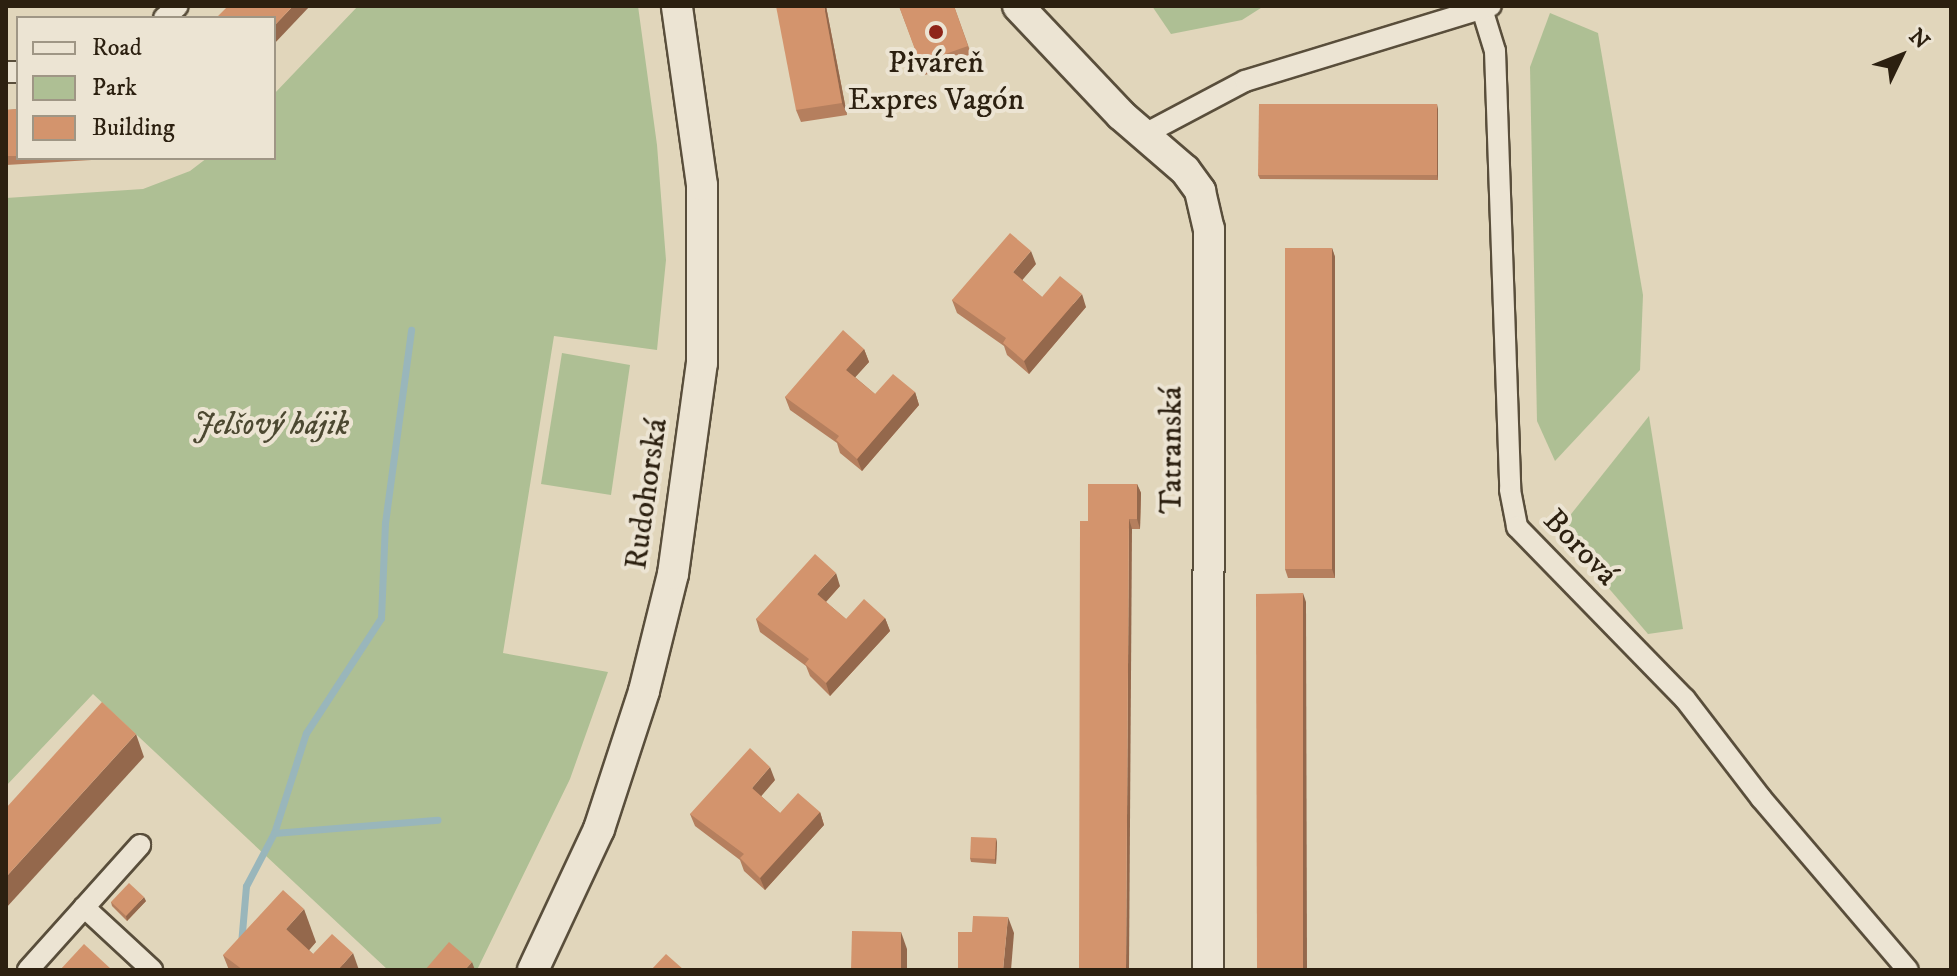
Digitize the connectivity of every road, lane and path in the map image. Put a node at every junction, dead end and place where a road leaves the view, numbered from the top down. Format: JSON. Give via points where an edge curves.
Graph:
{"nodes":[{"id":1,"x":677,"y":6,"type":"edge"},
{"id":2,"x":1018,"y":6,"type":"edge"},
{"id":3,"x":1486,"y":8,"type":"edge"},
{"id":4,"x":1145,"y":134,"type":"junction"},
{"id":5,"x":140,"y":845,"type":"dead end"},
{"id":6,"x":84,"y":907,"type":"junction"},
{"id":7,"x":28,"y":970,"type":"edge"},
{"id":8,"x":152,"y":970,"type":"edge"},
{"id":9,"x":533,"y":970,"type":"edge"},
{"id":10,"x":1208,"y":970,"type":"edge"},
{"id":11,"x":1908,"y":970,"type":"edge"}],
"edges":[{"from":1,"to":9,"type":"street","name":"Rudohorská","via":[[702,185],[702,363],[673,574],[644,691],[599,829]]},
{"from":2,"to":4,"type":"street","name":"Tatranská"},
{"from":3,"to":4,"type":"street","via":[[1245,81]]},
{"from":3,"to":11,"type":"street","name":"Borová","via":[[1495,51],[1510,490],[1517,527],[1685,699],[1761,798]]},
{"from":4,"to":10,"type":"street","name":"Tatranská","via":[[1185,170],[1206,214]]},
{"from":5,"to":6,"type":"street"},
{"from":6,"to":7,"type":"street"},
{"from":6,"to":8,"type":"street"}]}
